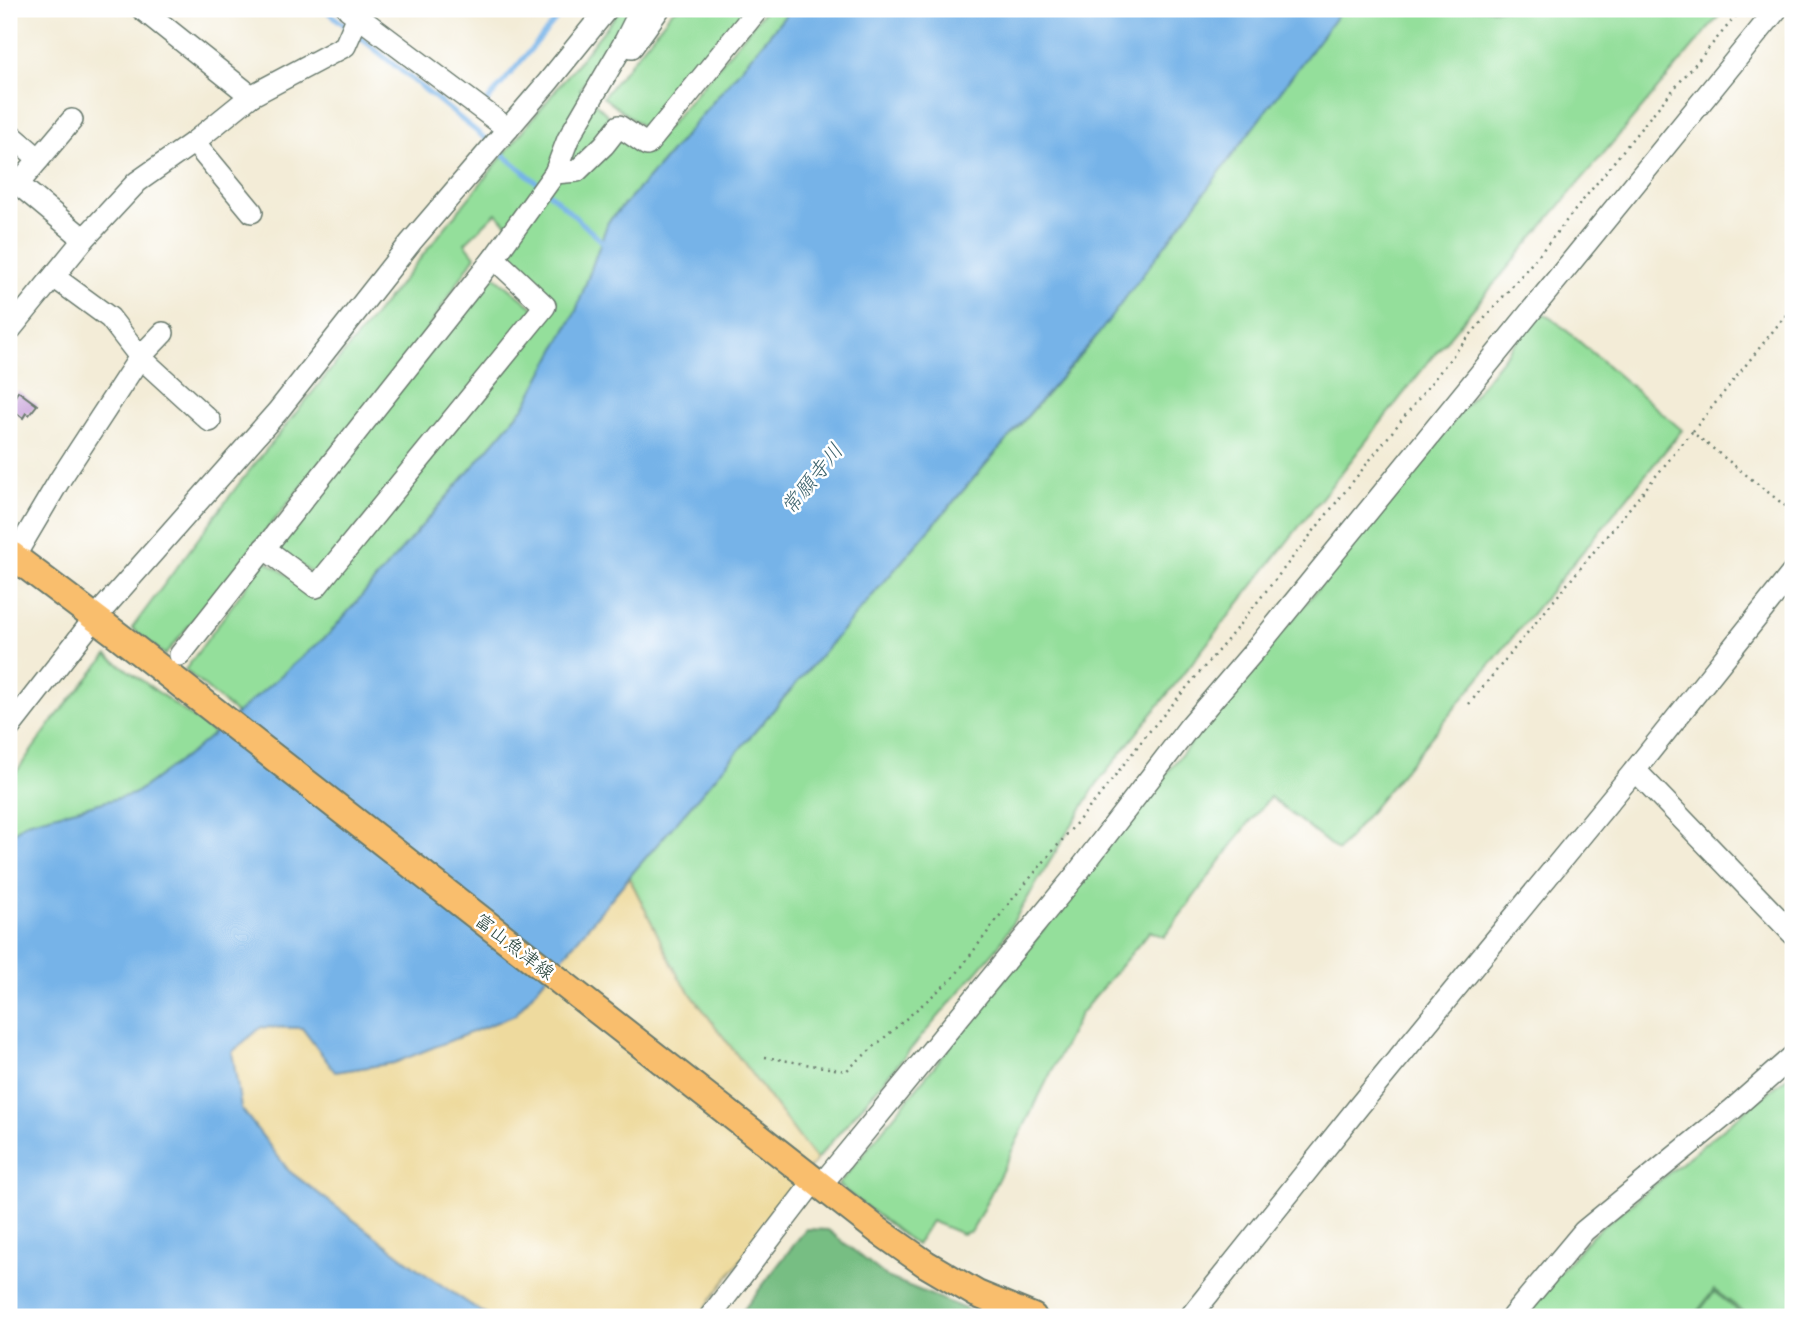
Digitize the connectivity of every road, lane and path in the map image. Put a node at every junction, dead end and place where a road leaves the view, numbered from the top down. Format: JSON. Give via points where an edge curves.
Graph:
{"nodes":[{"id":1,"x":142,"y":9,"type":"edge"},
{"id":2,"x":607,"y":9,"type":"edge"},
{"id":3,"x":641,"y":9,"type":"edge"},
{"id":4,"x":659,"y":9,"type":"edge"},
{"id":5,"x":758,"y":9,"type":"edge"},
{"id":6,"x":1742,"y":9,"type":"edge"},
{"id":7,"x":1777,"y":9,"type":"edge"},
{"id":8,"x":353,"y":12,"type":"edge"},
{"id":9,"x":624,"y":43,"type":"junction"},
{"id":10,"x":251,"y":96,"type":"junction"},
{"id":11,"x":72,"y":120,"type":"dead end"},
{"id":12,"x":508,"y":129,"type":"junction"},
{"id":13,"x":9,"y":133,"type":"edge"},
{"id":14,"x":194,"y":142,"type":"junction"},
{"id":15,"x":39,"y":159,"type":"junction"},
{"id":16,"x":555,"y":173,"type":"junction"},
{"id":17,"x":252,"y":212,"type":"dead end"},
{"id":18,"x":84,"y":239,"type":"junction"},
{"id":19,"x":494,"y":258,"type":"junction"},
{"id":20,"x":54,"y":277,"type":"junction"},
{"id":21,"x":1793,"y":306,"type":"edge"},
{"id":22,"x":9,"y":331,"type":"edge"},
{"id":23,"x":163,"y":333,"type":"dead end"},
{"id":24,"x":139,"y":357,"type":"junction"},
{"id":25,"x":210,"y":421,"type":"dead end"},
{"id":26,"x":1692,"y":432,"type":"junction"},
{"id":27,"x":1793,"y":512,"type":"edge"},
{"id":28,"x":264,"y":548,"type":"junction"},
{"id":29,"x":12,"y":555,"type":"edge"},
{"id":30,"x":1793,"y":572,"type":"edge"},
{"id":31,"x":95,"y":618,"type":"junction"},
{"id":32,"x":180,"y":655,"type":"dead end"},
{"id":33,"x":1469,"y":704,"type":"dead end"},
{"id":34,"x":9,"y":729,"type":"edge"},
{"id":35,"x":1635,"y":770,"type":"junction"},
{"id":36,"x":1793,"y":934,"type":"edge"},
{"id":37,"x":1793,"y":1056,"type":"edge"},
{"id":38,"x":765,"y":1057,"type":"dead end"},
{"id":39,"x":815,"y":1180,"type":"junction"},
{"id":40,"x":710,"y":1317,"type":"edge"},
{"id":41,"x":1033,"y":1317,"type":"edge"},
{"id":42,"x":1191,"y":1317,"type":"edge"},
{"id":43,"x":1512,"y":1317,"type":"edge"}],
"edges":[{"from":1,"to":10,"type":"street"},
{"from":2,"to":12,"type":"street"},
{"from":3,"to":9,"type":"street"},
{"from":4,"to":9,"type":"street","via":[[632,47]]},
{"from":5,"to":16,"type":"street","via":[[647,145],[619,126],[577,170]]},
{"from":6,"to":38,"type":"path","via":[[1454,354],[954,977],[846,1071]]},
{"from":7,"to":39,"type":"street","via":[[1190,726],[1075,876]]},
{"from":8,"to":10,"type":"street","via":[[345,46]]},
{"from":8,"to":12,"type":"street"},
{"from":9,"to":16,"type":"street","via":[[568,139]]},
{"from":10,"to":14,"type":"street"},
{"from":11,"to":15,"type":"street"},
{"from":12,"to":31,"type":"street","via":[[411,242],[278,411]]},
{"from":13,"to":15,"type":"street"},
{"from":14,"to":17,"type":"street"},
{"from":14,"to":18,"type":"street","via":[[136,182]]},
{"from":15,"to":18,"type":"street","via":[[18,184]]},
{"from":16,"to":19,"type":"street"},
{"from":18,"to":20,"type":"street"},
{"from":19,"to":28,"type":"street"},
{"from":19,"to":28,"type":"street","via":[[545,306],[316,587]]},
{"from":20,"to":22,"type":"street"},
{"from":20,"to":24,"type":"street","via":[[110,317]]},
{"from":21,"to":26,"type":"path"},
{"from":23,"to":24,"type":"street"},
{"from":24,"to":25,"type":"street"},
{"from":24,"to":29,"type":"street"},
{"from":26,"to":27,"type":"path"},
{"from":26,"to":33,"type":"path"},
{"from":28,"to":32,"type":"street"},
{"from":29,"to":31,"type":"main road","name":"富山魚津線"},
{"from":30,"to":35,"type":"street"},
{"from":31,"to":34,"type":"street"},
{"from":31,"to":39,"type":"main road","name":"富山魚津線"},
{"from":35,"to":36,"type":"street"},
{"from":35,"to":42,"type":"street"},
{"from":37,"to":43,"type":"street","via":[[1584,1231]]},
{"from":39,"to":40,"type":"street"},
{"from":39,"to":41,"type":"main road","name":"富山魚津線","via":[[926,1264],[977,1294]]}]}
